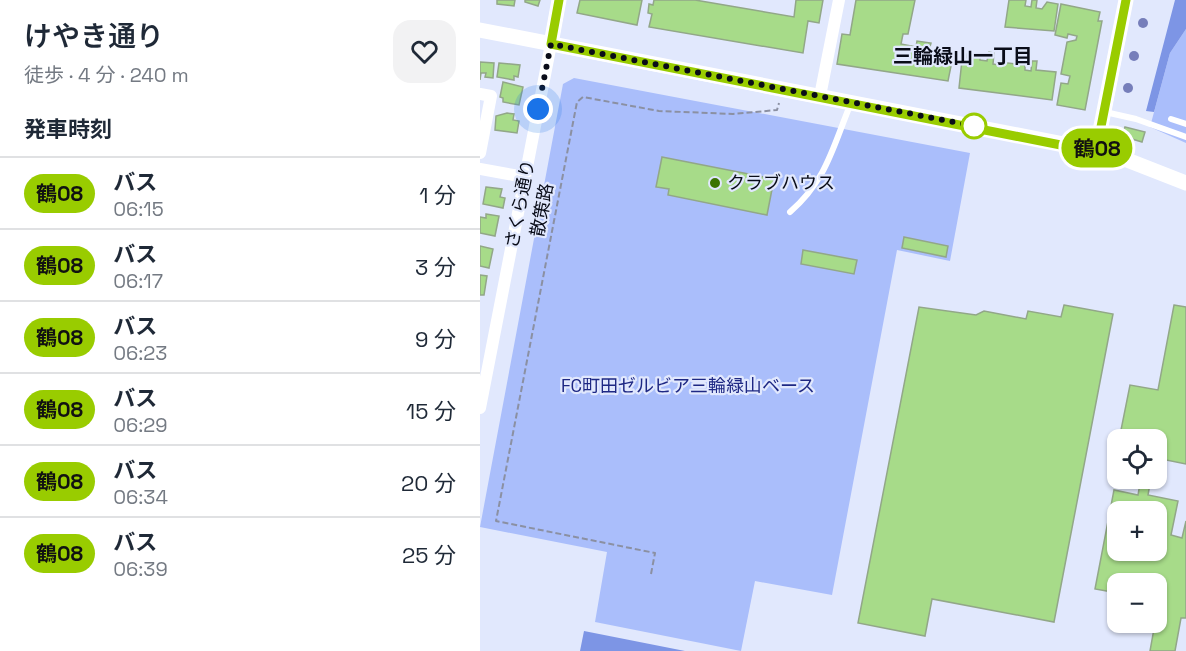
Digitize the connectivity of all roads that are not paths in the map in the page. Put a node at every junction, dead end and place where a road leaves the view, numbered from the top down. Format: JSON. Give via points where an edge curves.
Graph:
{"nodes":[{"id":1,"x":560,"y":0,"type":"edge"},
{"id":2,"x":838,"y":0,"type":"edge"},
{"id":3,"x":1126,"y":0,"type":"edge"},
{"id":4,"x":480,"y":30,"type":"edge"},
{"id":5,"x":551,"y":44,"type":"junction"},
{"id":6,"x":480,"y":94,"type":"edge"},
{"id":7,"x":820,"y":96,"type":"junction"},
{"id":8,"x":852,"y":102,"type":"junction"},
{"id":9,"x":1104,"y":112,"type":"junction"},
{"id":10,"x":1171,"y":119,"type":"dead end"},
{"id":11,"x":1186,"y":124,"type":"edge"},
{"id":12,"x":1186,"y":137,"type":"edge"},
{"id":13,"x":1096,"y":152,"type":"junction"},
{"id":14,"x":480,"y":153,"type":"edge"},
{"id":15,"x":480,"y":169,"type":"edge"},
{"id":16,"x":525,"y":177,"type":"junction"},
{"id":17,"x":1186,"y":183,"type":"edge"},
{"id":18,"x":790,"y":212,"type":"dead end"},
{"id":19,"x":480,"y":408,"type":"edge"}],
"edges":[{"from":1,"to":5,"type":"street","name":"さくら通り"},
{"from":2,"to":7,"type":"street"},
{"from":3,"to":9,"type":"street"},
{"from":4,"to":5,"type":"street"},
{"from":5,"to":7,"type":"street"},
{"from":5,"to":16,"type":"street","name":"さくら通り"},
{"from":6,"to":14,"type":"street","via":[[491,96]]},
{"from":7,"to":8,"type":"street"},
{"from":8,"to":13,"type":"street"},
{"from":8,"to":18,"type":"lane","via":[[821,179]]},
{"from":9,"to":12,"type":"lane"},
{"from":9,"to":13,"type":"street"},
{"from":10,"to":11,"type":"lane"},
{"from":13,"to":17,"type":"street"},
{"from":15,"to":16,"type":"street"},
{"from":16,"to":19,"type":"street","name":"さくら通り"}]}
